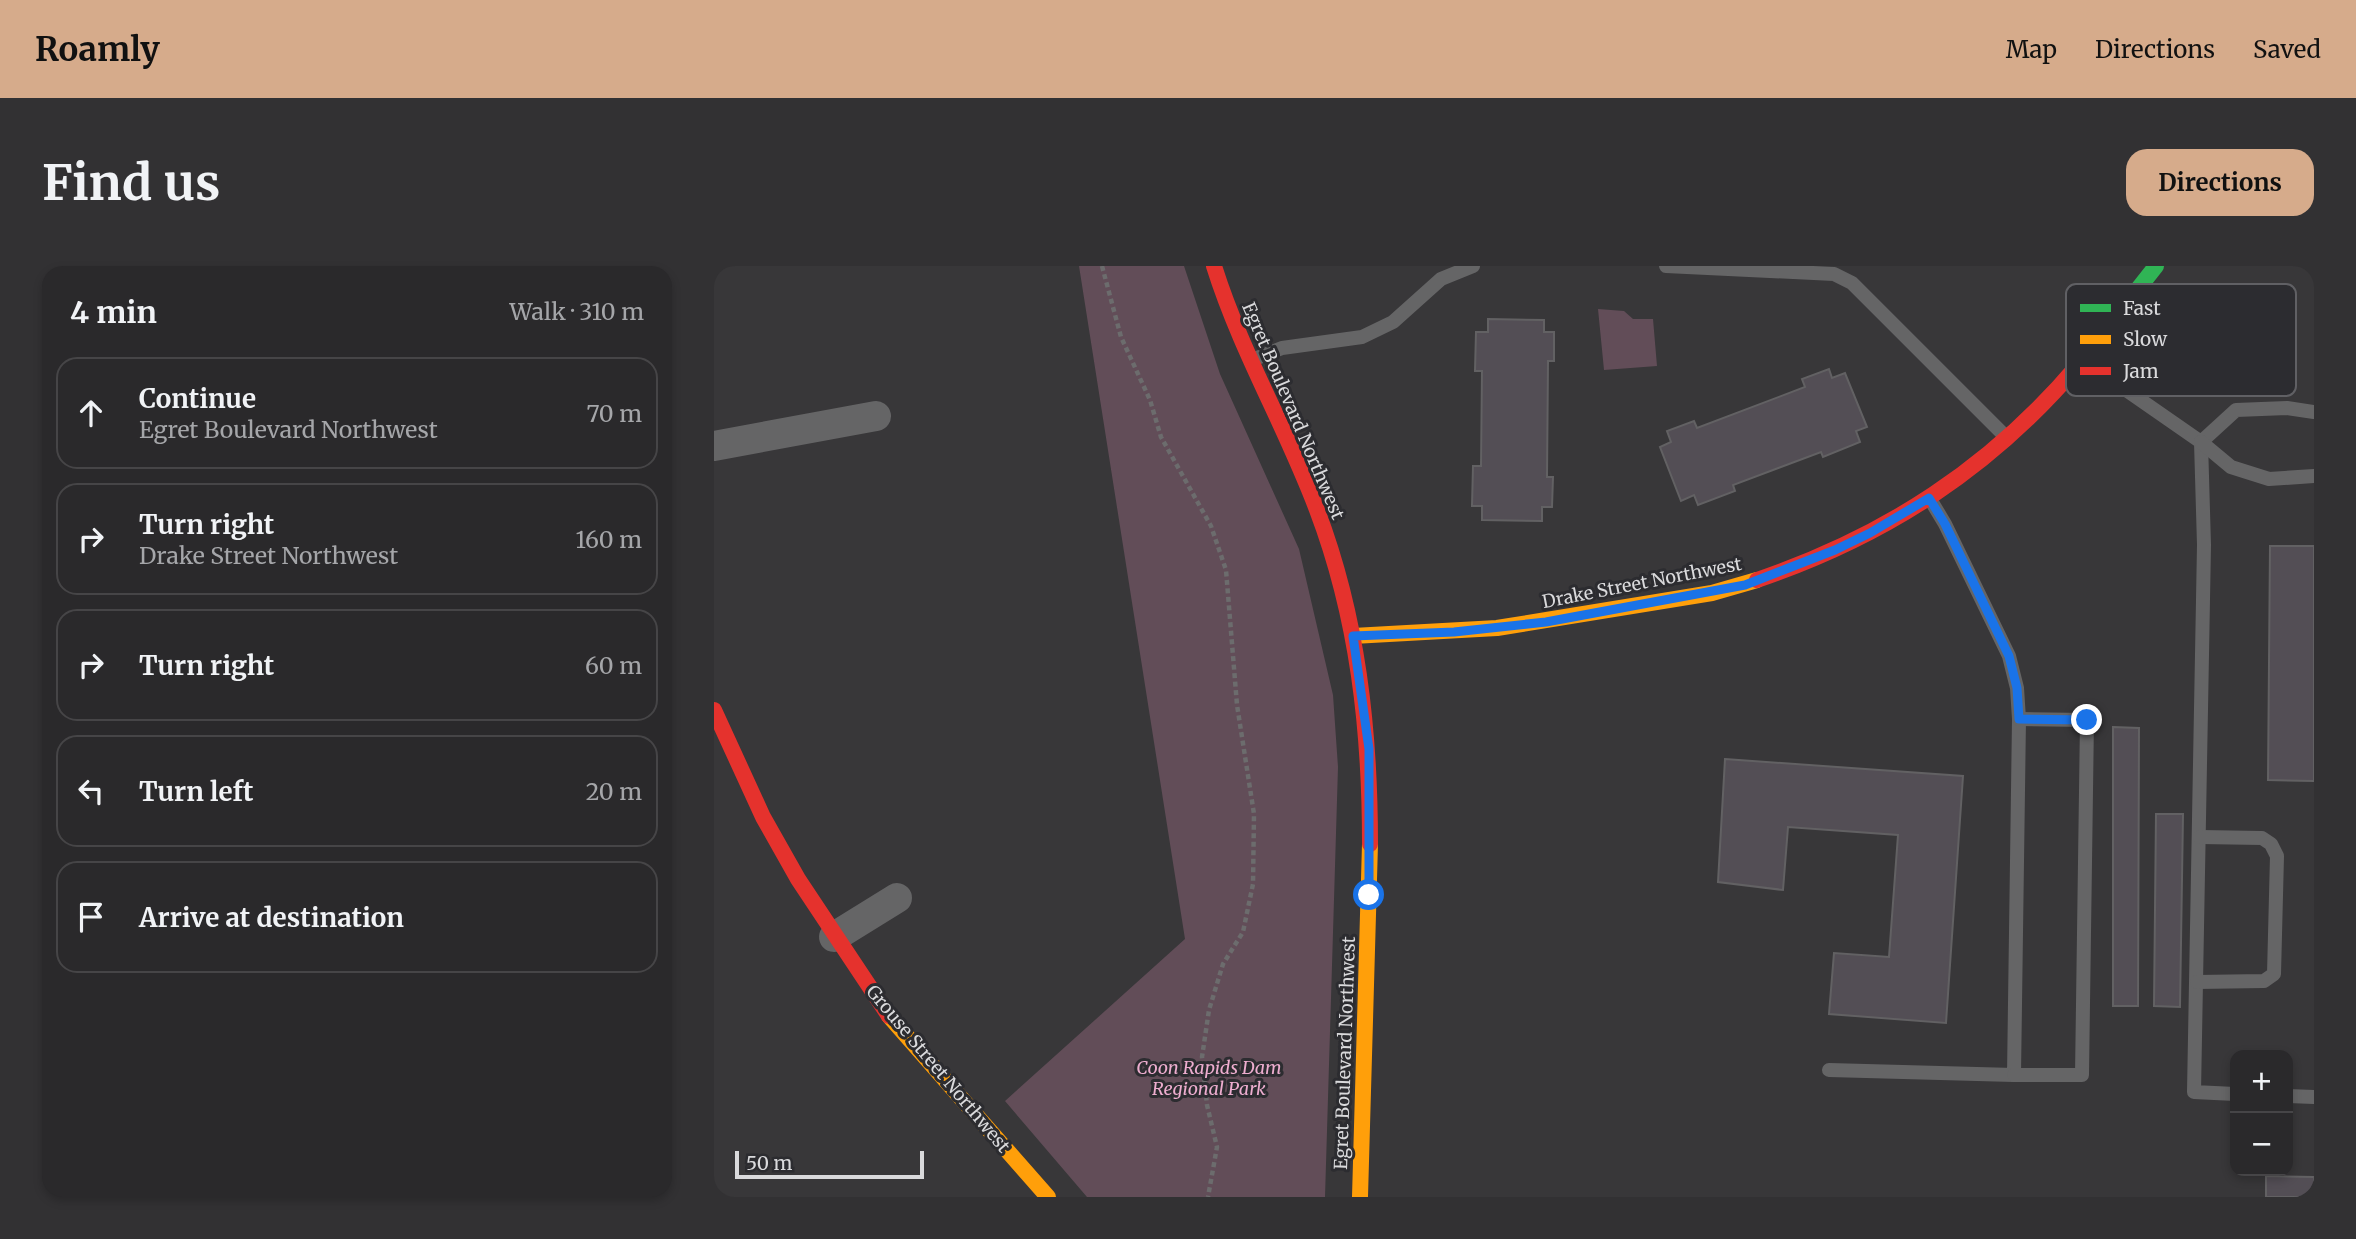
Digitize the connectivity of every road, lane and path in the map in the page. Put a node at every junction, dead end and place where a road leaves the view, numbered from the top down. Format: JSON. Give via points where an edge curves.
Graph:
{"nodes":[{"id":1,"x":1101,"y":266,"type":"edge"},
{"id":2,"x":1214,"y":266,"type":"edge"},
{"id":3,"x":1473,"y":266,"type":"edge"},
{"id":4,"x":1666,"y":266,"type":"edge"},
{"id":5,"x":2156,"y":266,"type":"edge"},
{"id":6,"x":2142,"y":284,"type":"edge"},
{"id":7,"x":1248,"y":362,"type":"junction"},
{"id":8,"x":2066,"y":378,"type":"edge"},
{"id":9,"x":2135,"y":396,"type":"edge"},
{"id":10,"x":2314,"y":412,"type":"edge"},
{"id":11,"x":876,"y":416,"type":"dead end"},
{"id":12,"x":2008,"y":439,"type":"junction"},
{"id":13,"x":2202,"y":442,"type":"junction"},
{"id":14,"x":714,"y":446,"type":"edge"},
{"id":15,"x":2314,"y":476,"type":"edge"},
{"id":16,"x":1929,"y":498,"type":"junction"},
{"id":17,"x":1353,"y":636,"type":"junction"},
{"id":18,"x":714,"y":710,"type":"edge"},
{"id":19,"x":2019,"y":719,"type":"junction"},
{"id":20,"x":2200,"y":837,"type":"junction"},
{"id":21,"x":897,"y":898,"type":"dead end"},
{"id":22,"x":834,"y":937,"type":"junction"},
{"id":23,"x":2197,"y":982,"type":"junction"},
{"id":24,"x":1829,"y":1070,"type":"dead end"},
{"id":25,"x":2014,"y":1075,"type":"junction"},
{"id":26,"x":2230,"y":1094,"type":"edge"},
{"id":27,"x":2293,"y":1096,"type":"edge"},
{"id":28,"x":2314,"y":1097,"type":"edge"},
{"id":29,"x":1048,"y":1197,"type":"edge"},
{"id":30,"x":1208,"y":1197,"type":"edge"},
{"id":31,"x":1360,"y":1197,"type":"edge"}],
"edges":[{"from":1,"to":30,"type":"path","via":[[1121,337],[1150,400],[1161,437],[1211,526],[1226,570],[1237,705],[1254,814],[1253,884],[1243,932],[1223,964],[1212,999],[1202,1057],[1217,1147]]},
{"from":2,"to":7,"type":"street","name":"Egret Boulevard Northwest"},
{"from":3,"to":7,"type":"lane","via":[[1441,279],[1393,322],[1362,337],[1282,348]]},
{"from":4,"to":12,"type":"lane","via":[[1834,274],[1852,283]]},
{"from":5,"to":6,"type":"street","name":"Drake Street Northwest"},
{"from":7,"to":17,"type":"street","name":"Egret Boulevard Northwest","via":[[1317,512]]},
{"from":8,"to":12,"type":"street","name":"Drake Street Northwest"},
{"from":9,"to":13,"type":"lane"},
{"from":10,"to":13,"type":"lane","via":[[2287,408],[2236,411]]},
{"from":11,"to":14,"type":"street"},
{"from":12,"to":16,"type":"street","name":"Drake Street Northwest"},
{"from":13,"to":15,"type":"lane","via":[[2231,467],[2269,479]]},
{"from":13,"to":20,"type":"lane"},
{"from":16,"to":17,"type":"street","name":"Drake Street Northwest","via":[[1835,550],[1745,585],[1546,622]]},
{"from":16,"to":19,"type":"lane","via":[[2009,656]]},
{"from":17,"to":31,"type":"street","name":"Egret Boulevard Northwest","via":[[1370,773]]},
{"from":18,"to":22,"type":"street","name":"Grouse Street Northwest","via":[[763,817]]},
{"from":19,"to":25,"type":"lane"},
{"from":19,"to":25,"type":"lane","via":[[2087,720],[2082,1075]]},
{"from":20,"to":23,"type":"lane"},
{"from":20,"to":23,"type":"lane","via":[[2262,838],[2277,856],[2274,974],[2264,981]]},
{"from":21,"to":22,"type":"street"},
{"from":22,"to":29,"type":"street","name":"Grouse Street Northwest","via":[[881,1006]]},
{"from":23,"to":26,"type":"lane","via":[[2194,1092]]},
{"from":24,"to":25,"type":"lane"},
{"from":27,"to":28,"type":"lane"}]}
